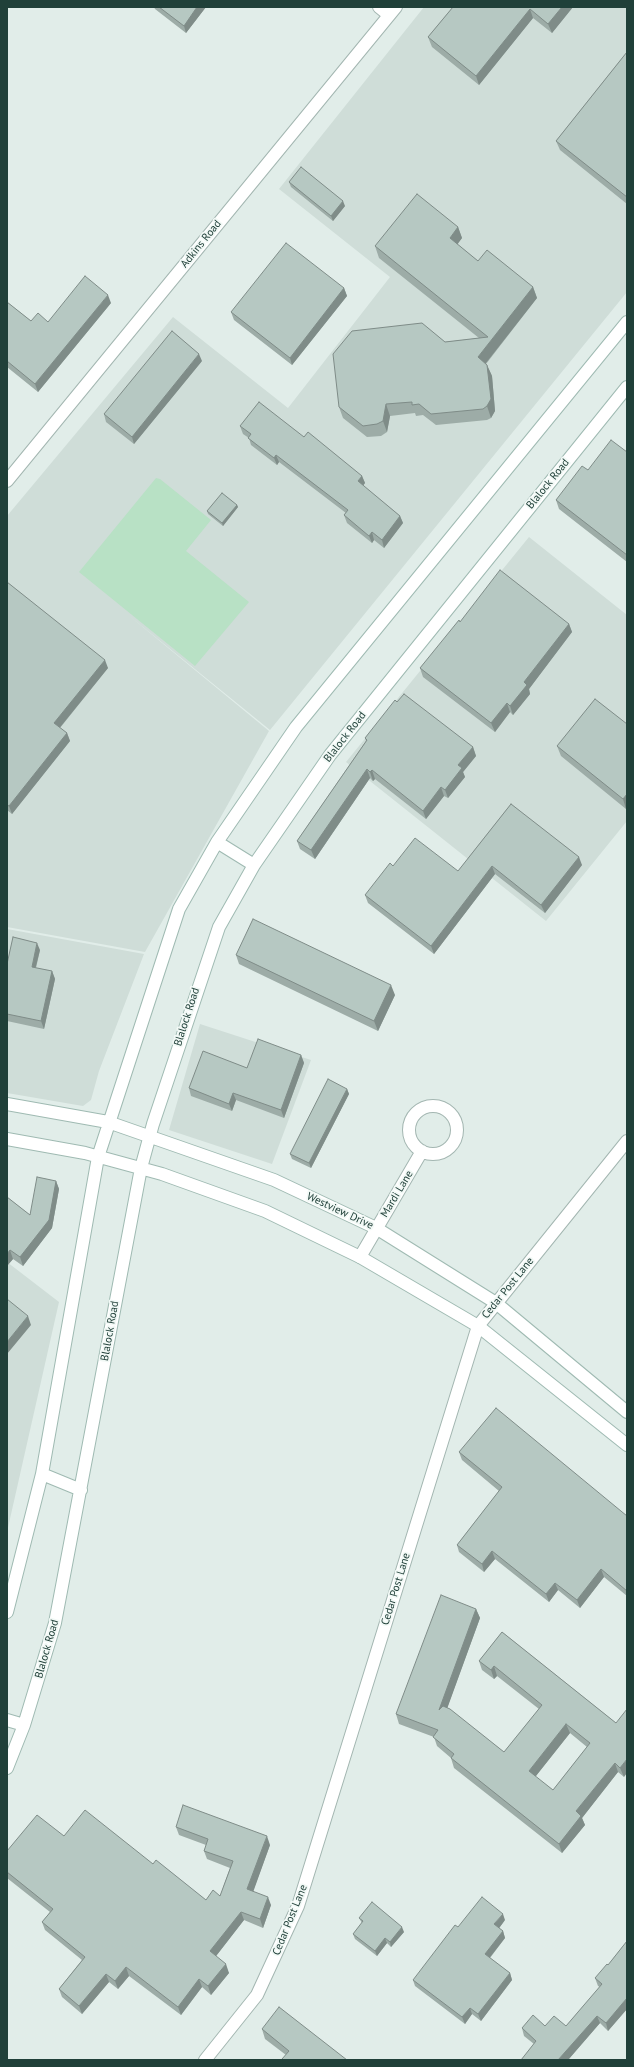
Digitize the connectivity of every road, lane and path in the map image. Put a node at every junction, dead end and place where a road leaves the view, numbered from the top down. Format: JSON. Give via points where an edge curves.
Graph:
{"nodes":[{"id":1,"x":380,"y":7,"type":"edge"},
{"id":2,"x":393,"y":11,"type":"edge"},
{"id":3,"x":627,"y":322,"type":"edge"},
{"id":4,"x":627,"y":387,"type":"edge"},
{"id":5,"x":7,"y":481,"type":"edge"},
{"id":6,"x":217,"y":842,"type":"junction"},
{"id":7,"x":254,"y":865,"type":"junction"},
{"id":8,"x":7,"y":1104,"type":"edge"},
{"id":9,"x":108,"y":1122,"type":"junction"},
{"id":10,"x":149,"y":1137,"type":"junction"},
{"id":11,"x":7,"y":1139,"type":"edge"},
{"id":12,"x":627,"y":1141,"type":"edge"},
{"id":13,"x":422,"y":1152,"type":"junction"},
{"id":14,"x":98,"y":1157,"type":"junction"},
{"id":15,"x":141,"y":1168,"type":"junction"},
{"id":16,"x":376,"y":1228,"type":"junction"},
{"id":17,"x":360,"y":1257,"type":"junction"},
{"id":18,"x":496,"y":1303,"type":"junction"},
{"id":19,"x":478,"y":1326,"type":"junction"},
{"id":20,"x":627,"y":1412,"type":"edge"},
{"id":21,"x":627,"y":1445,"type":"edge"},
{"id":22,"x":42,"y":1474,"type":"junction"},
{"id":23,"x":81,"y":1490,"type":"junction"},
{"id":24,"x":7,"y":1612,"type":"edge"},
{"id":25,"x":7,"y":1720,"type":"edge"},
{"id":26,"x":24,"y":1725,"type":"junction"},
{"id":27,"x":7,"y":1768,"type":"edge"},
{"id":28,"x":205,"y":2060,"type":"edge"}],
"edges":[{"from":1,"to":2,"type":"main road"},
{"from":2,"to":5,"type":"main road","name":"Adkins Road"},
{"from":3,"to":6,"type":"main road","via":[[296,727]]},
{"from":4,"to":7,"type":"main road","name":"Blalock Road","via":[[330,755]]},
{"from":6,"to":7,"type":"main road"},
{"from":6,"to":9,"type":"main road","via":[[179,909]]},
{"from":7,"to":10,"type":"main road","name":"Blalock Road","via":[[219,927],[209,952]]},
{"from":8,"to":9,"type":"main road","name":"Westview Drive"},
{"from":9,"to":10,"type":"main road","name":"Westview Drive"},
{"from":9,"to":14,"type":"main road"},
{"from":10,"to":15,"type":"main road","name":"Blalock Road"},
{"from":10,"to":16,"type":"main road","name":"Westview Drive","via":[[274,1180]]},
{"from":11,"to":14,"type":"main road"},
{"from":12,"to":18,"type":"main road","name":"Cedar Post Lane"},
{"from":13,"to":13,"type":"main road","via":[[435,1155],[443,1153],[456,1141],[457,1124],[448,1110],[440,1106],[423,1107],[411,1119],[409,1136]]},
{"from":13,"to":16,"type":"main road","name":"Mardi Lane"},
{"from":14,"to":15,"type":"main road"},
{"from":14,"to":22,"type":"main road"},
{"from":15,"to":17,"type":"main road","via":[[265,1210]]},
{"from":15,"to":23,"type":"main road","name":"Blalock Road"},
{"from":16,"to":17,"type":"main road","name":"Mardi Lane"},
{"from":16,"to":18,"type":"main road","name":"Westview Drive"},
{"from":17,"to":19,"type":"main road"},
{"from":18,"to":19,"type":"main road","name":"Cedar Post Lane"},
{"from":18,"to":20,"type":"main road","name":"Westview Drive"},
{"from":19,"to":21,"type":"main road"},
{"from":19,"to":28,"type":"main road","name":"Cedar Post Lane","via":[[298,1906],[257,1995]]},
{"from":22,"to":23,"type":"main road"},
{"from":22,"to":24,"type":"main road"},
{"from":23,"to":26,"type":"main road","name":"Blalock Road","via":[[55,1623]]},
{"from":25,"to":26,"type":"main road"},
{"from":26,"to":27,"type":"main road","name":"Blalock Road"}]}
